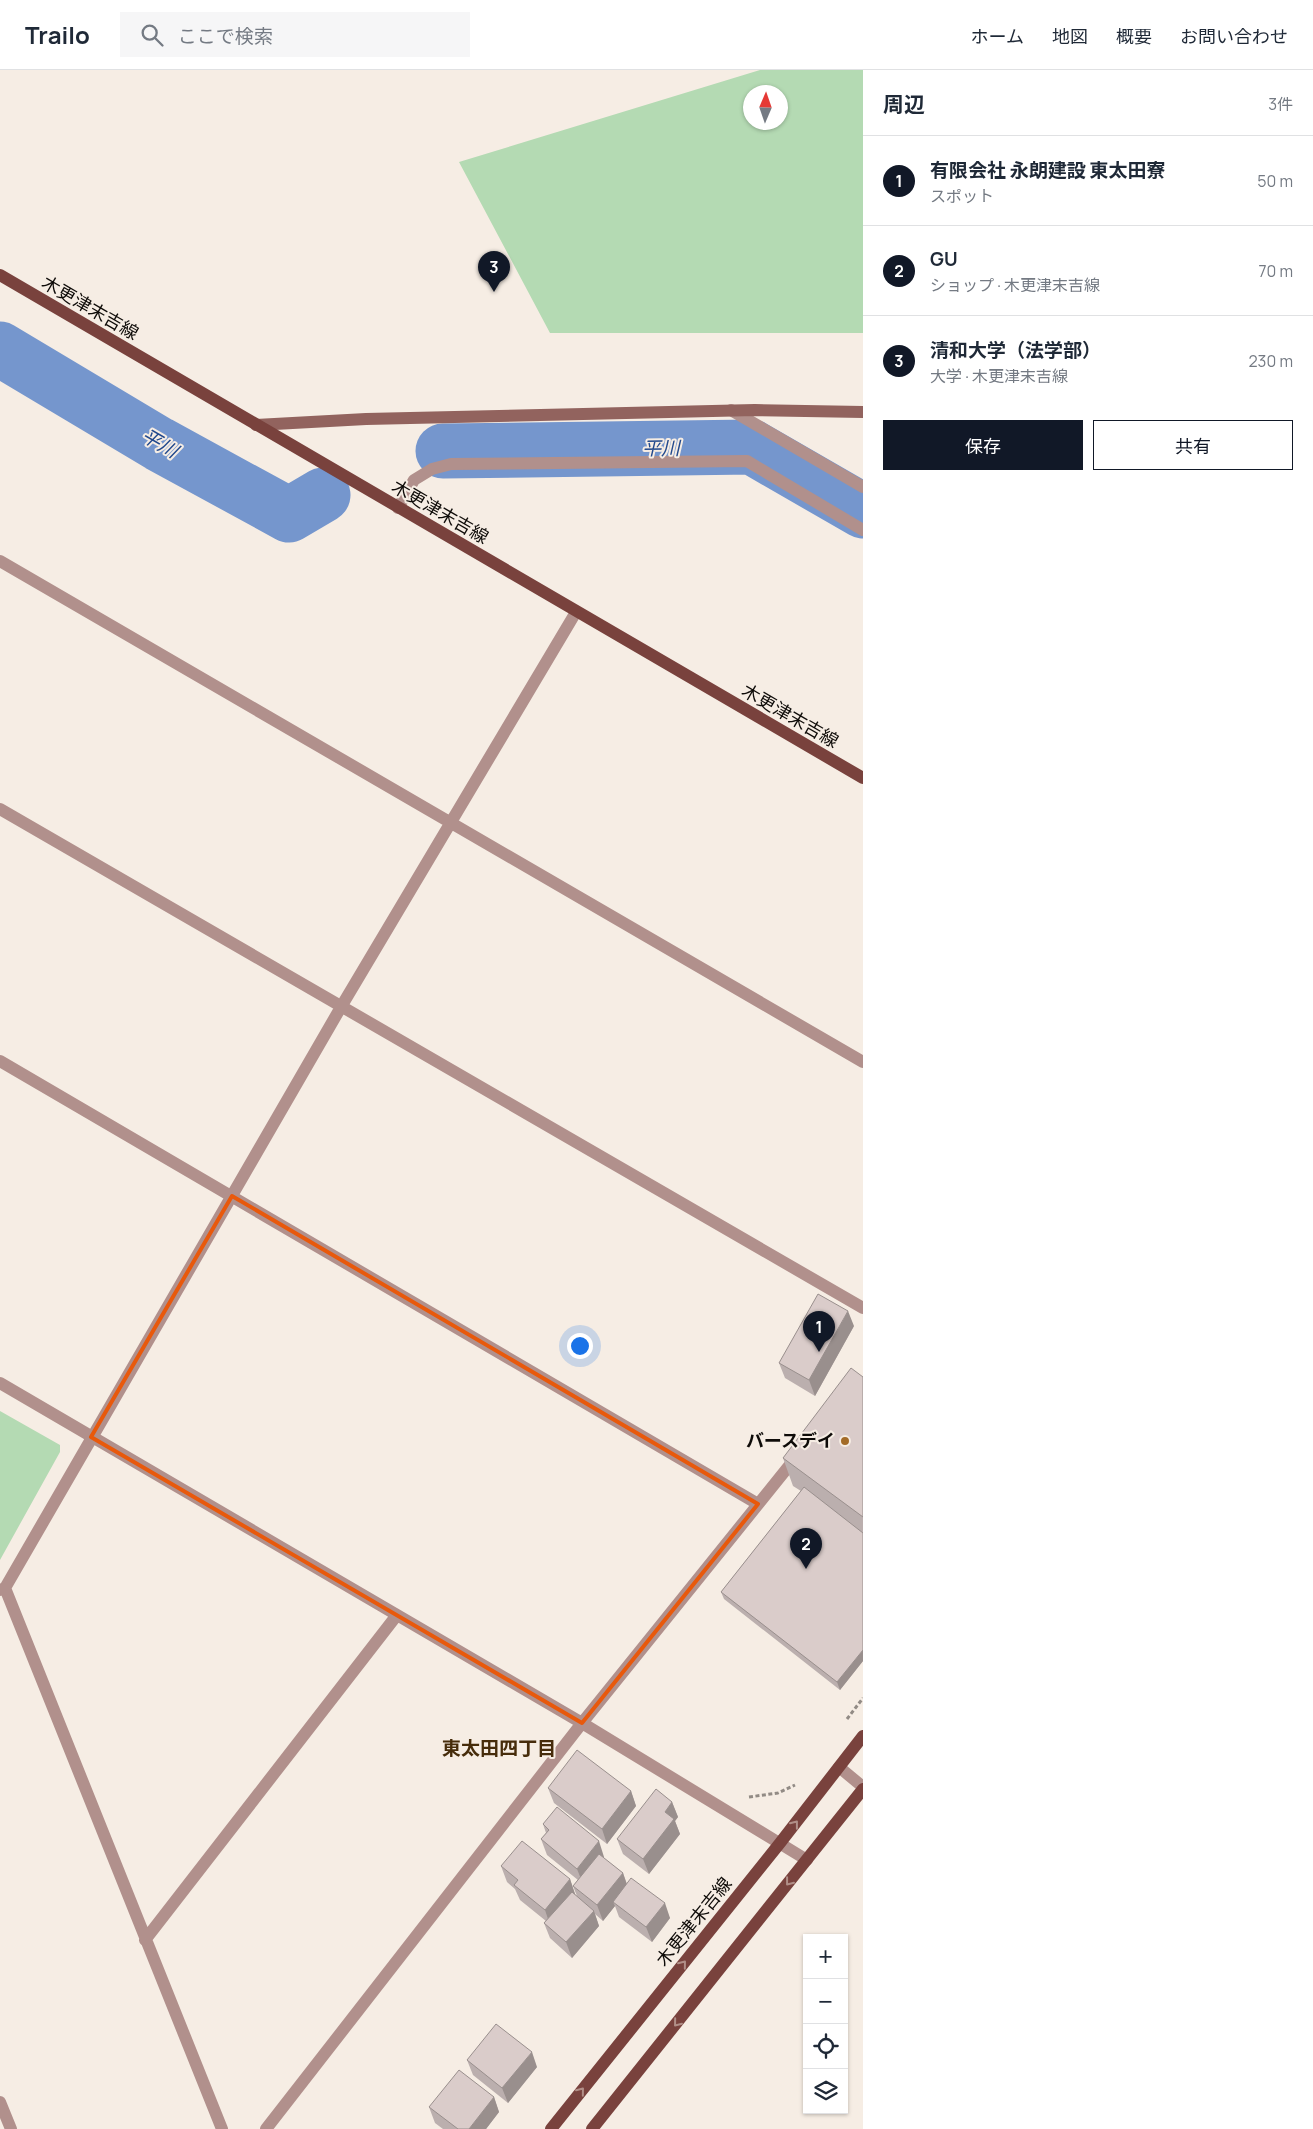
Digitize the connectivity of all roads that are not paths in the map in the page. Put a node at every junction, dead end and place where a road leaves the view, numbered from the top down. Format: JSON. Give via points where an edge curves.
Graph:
{"nodes":[{"id":1,"x":0,"y":275,"type":"edge"},
{"id":2,"x":731,"y":410,"type":"junction"},
{"id":3,"x":863,"y":412,"type":"edge"},
{"id":4,"x":256,"y":425,"type":"junction"},
{"id":5,"x":863,"y":487,"type":"edge"},
{"id":6,"x":398,"y":508,"type":"junction"},
{"id":7,"x":863,"y":530,"type":"edge"},
{"id":8,"x":0,"y":561,"type":"edge"},
{"id":9,"x":576,"y":612,"type":"junction"},
{"id":10,"x":863,"y":778,"type":"edge"},
{"id":11,"x":0,"y":809,"type":"edge"},
{"id":12,"x":450,"y":823,"type":"junction"},
{"id":13,"x":341,"y":1007,"type":"junction"},
{"id":14,"x":0,"y":1061,"type":"edge"},
{"id":15,"x":863,"y":1062,"type":"edge"},
{"id":16,"x":232,"y":1196,"type":"junction"},
{"id":17,"x":863,"y":1308,"type":"edge"},
{"id":18,"x":0,"y":1384,"type":"edge"},
{"id":19,"x":92,"y":1437,"type":"junction"},
{"id":20,"x":808,"y":1442,"type":"edge"},
{"id":21,"x":758,"y":1504,"type":"junction"},
{"id":22,"x":3,"y":1589,"type":"edge"},
{"id":23,"x":397,"y":1616,"type":"junction"},
{"id":24,"x":582,"y":1723,"type":"junction"},
{"id":25,"x":863,"y":1736,"type":"edge"},
{"id":26,"x":839,"y":1767,"type":"junction"},
{"id":27,"x":863,"y":1788,"type":"edge"},
{"id":28,"x":780,"y":1844,"type":"junction"},
{"id":29,"x":807,"y":1860,"type":"junction"},
{"id":30,"x":144,"y":1940,"type":"junction"},
{"id":31,"x":0,"y":2102,"type":"edge"},
{"id":32,"x":11,"y":2129,"type":"edge"},
{"id":33,"x":222,"y":2129,"type":"edge"},
{"id":34,"x":266,"y":2129,"type":"edge"},
{"id":35,"x":551,"y":2129,"type":"edge"},
{"id":36,"x":592,"y":2129,"type":"edge"}],
"edges":[{"from":1,"to":4,"type":"main road","name":"木更津末吉線"},
{"from":2,"to":3,"type":"street"},
{"from":2,"to":4,"type":"street","via":[[357,419]]},
{"from":2,"to":5,"type":"street"},
{"from":4,"to":6,"type":"main road","name":"木更津末吉線"},
{"from":6,"to":7,"type":"street","via":[[414,480],[432,469],[451,464],[747,461]]},
{"from":6,"to":9,"type":"main road","name":"木更津末吉線"},
{"from":8,"to":12,"type":"street"},
{"from":9,"to":10,"type":"main road","name":"木更津末吉線"},
{"from":9,"to":12,"type":"street"},
{"from":11,"to":13,"type":"street"},
{"from":12,"to":13,"type":"street"},
{"from":12,"to":15,"type":"street"},
{"from":13,"to":16,"type":"street"},
{"from":13,"to":17,"type":"street"},
{"from":14,"to":16,"type":"street"},
{"from":16,"to":19,"type":"street"},
{"from":16,"to":21,"type":"street"},
{"from":18,"to":19,"type":"street"},
{"from":19,"to":22,"type":"street"},
{"from":19,"to":23,"type":"street"},
{"from":20,"to":21,"type":"street"},
{"from":21,"to":24,"type":"street"},
{"from":22,"to":30,"type":"street"},
{"from":23,"to":24,"type":"street"},
{"from":23,"to":30,"type":"street"},
{"from":24,"to":28,"type":"street"},
{"from":24,"to":34,"type":"street"},
{"from":25,"to":26,"type":"main road","name":"木更津末吉線"},
{"from":26,"to":27,"type":"street"},
{"from":28,"to":26,"type":"main road","name":"木更津末吉線","one_way":true},
{"from":27,"to":29,"type":"main road"},
{"from":28,"to":29,"type":"street"},
{"from":35,"to":28,"type":"main road","name":"木更津末吉線","one_way":true},
{"from":29,"to":36,"type":"main road","one_way":true},
{"from":30,"to":33,"type":"street"},
{"from":31,"to":32,"type":"street"}]}
